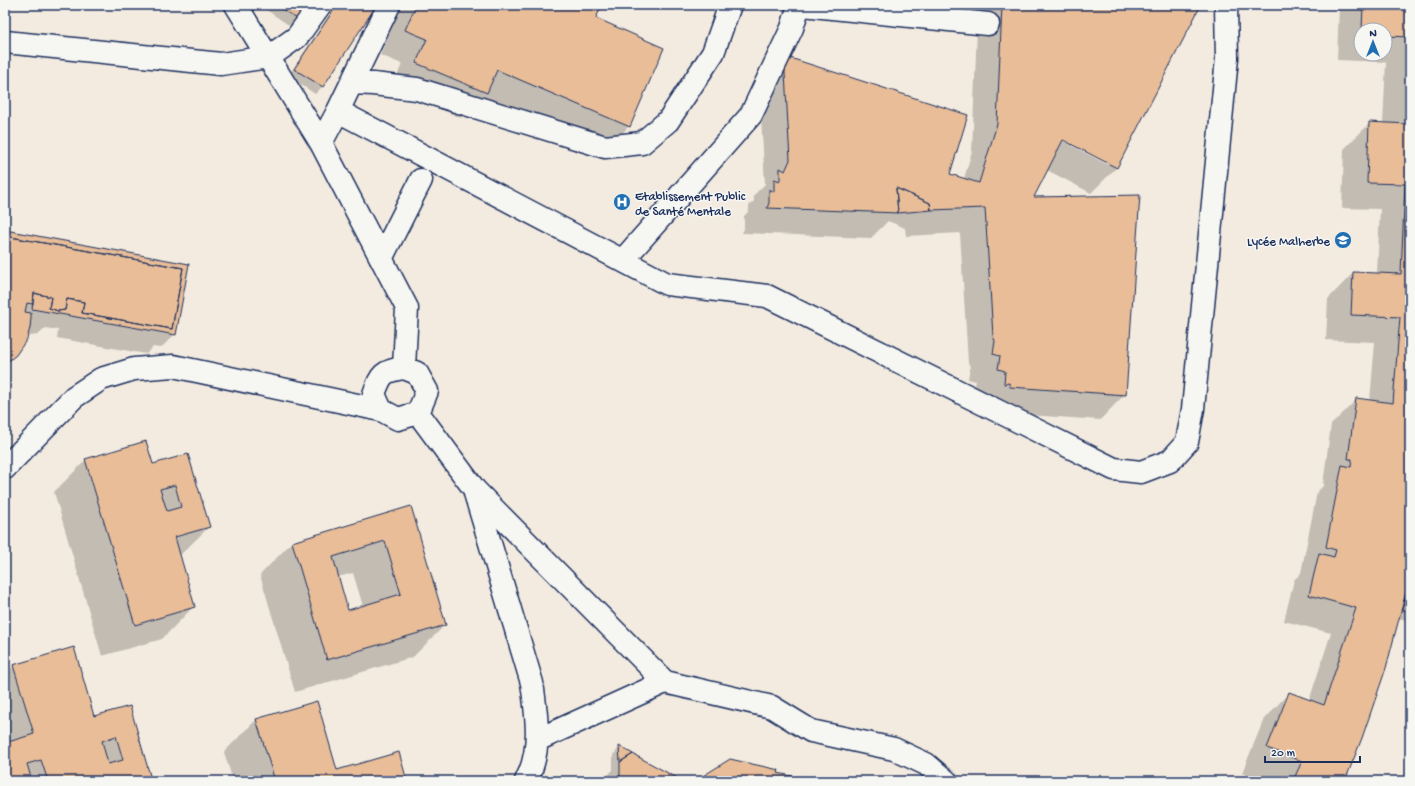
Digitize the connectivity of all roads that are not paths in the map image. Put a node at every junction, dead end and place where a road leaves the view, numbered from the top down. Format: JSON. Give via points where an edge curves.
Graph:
{"nodes":[{"id":1,"x":236,"y":5,"type":"edge"},
{"id":2,"x":320,"y":5,"type":"edge"},
{"id":3,"x":388,"y":5,"type":"edge"},
{"id":4,"x":730,"y":5,"type":"edge"},
{"id":5,"x":799,"y":5,"type":"edge"},
{"id":6,"x":803,"y":5,"type":"edge"},
{"id":7,"x":1226,"y":5,"type":"edge"},
{"id":8,"x":988,"y":24,"type":"dead end"},
{"id":9,"x":5,"y":42,"type":"edge"},
{"id":10,"x":268,"y":57,"type":"junction"},
{"id":11,"x":352,"y":83,"type":"junction"},
{"id":12,"x":338,"y":111,"type":"junction"},
{"id":13,"x":321,"y":143,"type":"junction"},
{"id":14,"x":420,"y":180,"type":"dead end"},
{"id":15,"x":381,"y":259,"type":"junction"},
{"id":16,"x":623,"y":260,"type":"junction"},
{"id":17,"x":404,"y":368,"type":"junction"},
{"id":18,"x":381,"y":410,"type":"junction"},
{"id":19,"x":418,"y":413,"type":"junction"},
{"id":20,"x":5,"y":468,"type":"edge"},
{"id":21,"x":474,"y":490,"type":"junction"},
{"id":22,"x":665,"y":682,"type":"junction"},
{"id":23,"x":537,"y":740,"type":"junction"},
{"id":24,"x":526,"y":781,"type":"edge"},
{"id":25,"x":946,"y":781,"type":"edge"}],
"edges":[{"from":1,"to":10,"type":"lane"},
{"from":2,"to":10,"type":"lane","via":[[297,37]]},
{"from":3,"to":11,"type":"lane"},
{"from":4,"to":11,"type":"lane","via":[[713,53],[668,121],[642,143],[605,147],[417,89]]},
{"from":5,"to":16,"type":"lane","via":[[792,28],[751,115]]},
{"from":6,"to":8,"type":"lane"},
{"from":7,"to":16,"type":"lane","via":[[1227,58],[1193,408],[1187,442],[1170,461],[1141,472],[1114,469],[767,296],[667,284]]},
{"from":9,"to":10,"type":"lane","via":[[221,64]]},
{"from":10,"to":13,"type":"lane"},
{"from":11,"to":12,"type":"lane"},
{"from":12,"to":13,"type":"lane"},
{"from":12,"to":16,"type":"lane"},
{"from":13,"to":15,"type":"lane"},
{"from":14,"to":15,"type":"lane"},
{"from":15,"to":17,"type":"lane","via":[[407,308]]},
{"from":17,"to":18,"type":"lane","via":[[391,370],[380,378],[374,394]]},
{"from":17,"to":19,"type":"lane","via":[[417,373],[427,391]]},
{"from":18,"to":19,"type":"lane","via":[[398,419]]},
{"from":18,"to":20,"type":"lane","via":[[173,366],[134,369],[101,380],[74,397]]},
{"from":19,"to":21,"type":"lane"},
{"from":21,"to":22,"type":"lane"},
{"from":21,"to":23,"type":"lane","via":[[532,683]]},
{"from":22,"to":23,"type":"lane"},
{"from":22,"to":25,"type":"lane","via":[[772,707],[811,731],[894,749],[926,764]]},
{"from":23,"to":24,"type":"lane","via":[[531,772]]}]}
